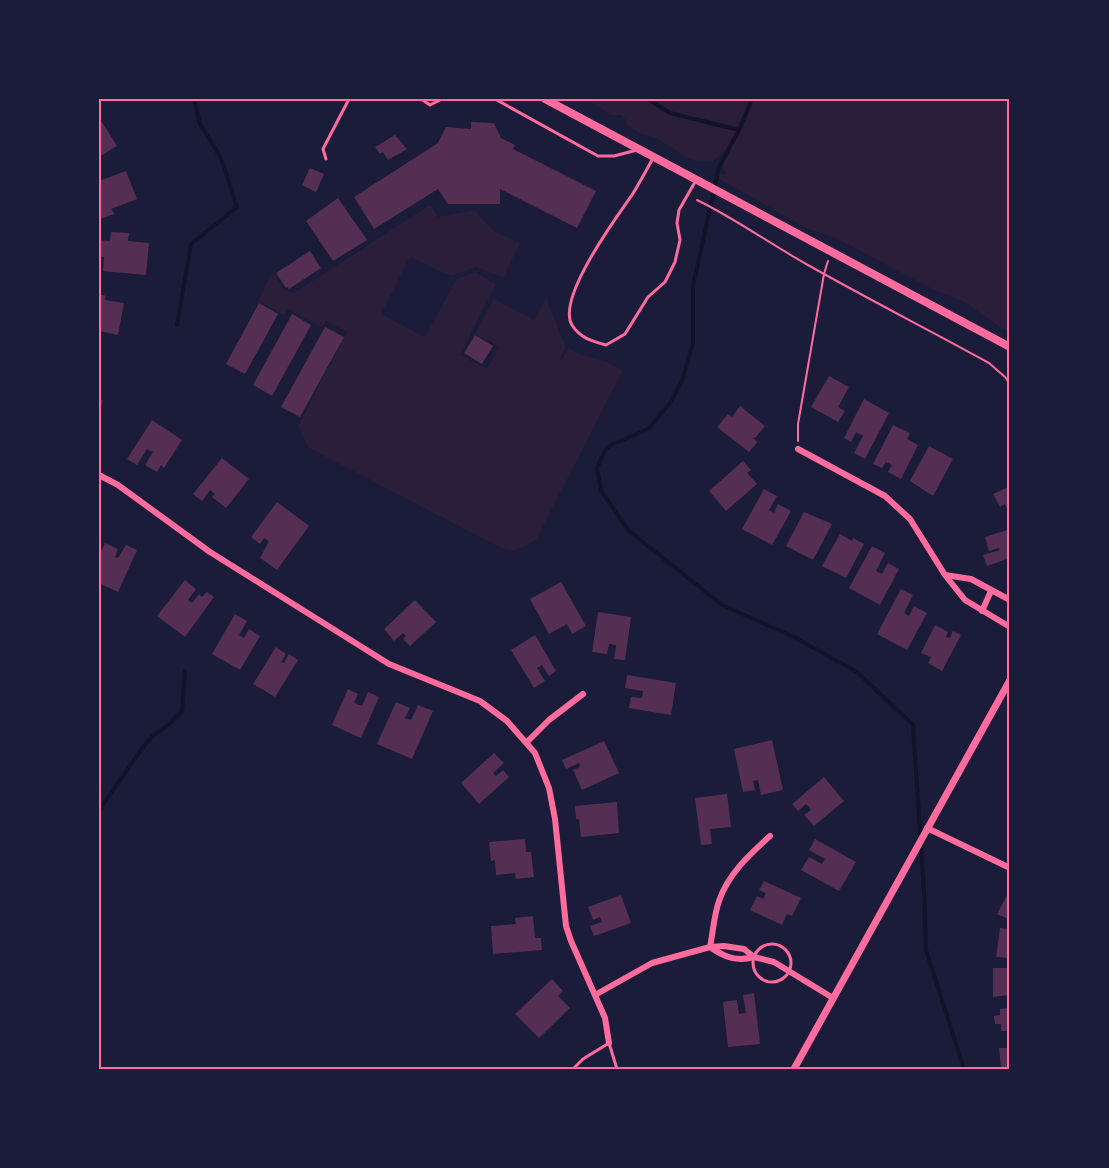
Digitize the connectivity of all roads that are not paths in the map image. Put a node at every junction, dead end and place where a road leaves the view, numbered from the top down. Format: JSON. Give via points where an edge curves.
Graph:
{"nodes":[{"id":1,"x":349,"y":99,"type":"edge"},
{"id":2,"x":421,"y":99,"type":"edge"},
{"id":3,"x":442,"y":99,"type":"edge"},
{"id":4,"x":495,"y":99,"type":"edge"},
{"id":5,"x":545,"y":99,"type":"edge"},
{"id":6,"x":638,"y":150,"type":"junction"},
{"id":7,"x":653,"y":158,"type":"junction"},
{"id":8,"x":326,"y":159,"type":"dead end"},
{"id":9,"x":695,"y":181,"type":"junction"},
{"id":10,"x":1010,"y":348,"type":"edge"},
{"id":11,"x":798,"y":449,"type":"road end"},
{"id":12,"x":99,"y":476,"type":"edge"},
{"id":13,"x":945,"y":575,"type":"junction"},
{"id":14,"x":991,"y":591,"type":"junction"},
{"id":15,"x":1010,"y":600,"type":"edge"},
{"id":16,"x":982,"y":611,"type":"junction"},
{"id":17,"x":1010,"y":627,"type":"edge"},
{"id":18,"x":1010,"y":680,"type":"edge"},
{"id":19,"x":583,"y":694,"type":"dead end"},
{"id":20,"x":526,"y":743,"type":"junction"},
{"id":21,"x":927,"y":828,"type":"junction"},
{"id":22,"x":770,"y":836,"type":"dead end"},
{"id":23,"x":1010,"y":868,"type":"edge"},
{"id":24,"x":710,"y":947,"type":"junction"},
{"id":25,"x":754,"y":957,"type":"junction"},
{"id":26,"x":789,"y":971,"type":"junction"},
{"id":27,"x":595,"y":995,"type":"junction"},
{"id":28,"x":833,"y":998,"type":"junction"},
{"id":29,"x":609,"y":1043,"type":"junction"},
{"id":30,"x":573,"y":1069,"type":"edge"},
{"id":31,"x":617,"y":1069,"type":"edge"},
{"id":32,"x":794,"y":1069,"type":"edge"}],
"edges":[{"from":1,"to":8,"type":"lane","via":[[323,149]]},
{"from":2,"to":3,"type":"lane","via":[[430,105]]},
{"from":4,"to":6,"type":"lane","via":[[598,156]]},
{"from":5,"to":6,"type":"main road"},
{"from":6,"to":7,"type":"main road"},
{"from":7,"to":9,"type":"main road"},
{"from":7,"to":9,"type":"lane","via":[[603,235],[568,308],[571,324],[586,340],[606,345],[624,334],[648,297],[665,282],[680,240],[679,210]]},
{"from":9,"to":10,"type":"main road"},
{"from":11,"to":13,"type":"street","via":[[885,496],[910,519]]},
{"from":12,"to":20,"type":"street","via":[[118,485],[210,552],[389,664],[480,701],[507,721]]},
{"from":13,"to":14,"type":"street","via":[[971,579]]},
{"from":13,"to":16,"type":"street","via":[[965,600]]},
{"from":14,"to":15,"type":"street"},
{"from":14,"to":16,"type":"street"},
{"from":16,"to":17,"type":"street"},
{"from":18,"to":21,"type":"street"},
{"from":19,"to":20,"type":"street"},
{"from":20,"to":27,"type":"street","via":[[535,753],[549,788],[566,926]]},
{"from":21,"to":23,"type":"street"},
{"from":21,"to":28,"type":"street"},
{"from":22,"to":24,"type":"street","via":[[732,876],[719,901]]},
{"from":24,"to":25,"type":"street","via":[[744,950]]},
{"from":24,"to":25,"type":"street","via":[[741,961]]},
{"from":24,"to":27,"type":"street","via":[[652,963]]},
{"from":25,"to":26,"type":"street"},
{"from":25,"to":26,"type":"lane","via":[[755,973],[764,981],[782,980]]},
{"from":25,"to":26,"type":"lane","via":[[759,949],[777,945],[790,958]]},
{"from":26,"to":28,"type":"street"},
{"from":27,"to":29,"type":"street","via":[[605,1018]]},
{"from":28,"to":32,"type":"street"},
{"from":29,"to":30,"type":"lane"},
{"from":29,"to":31,"type":"lane"}]}
